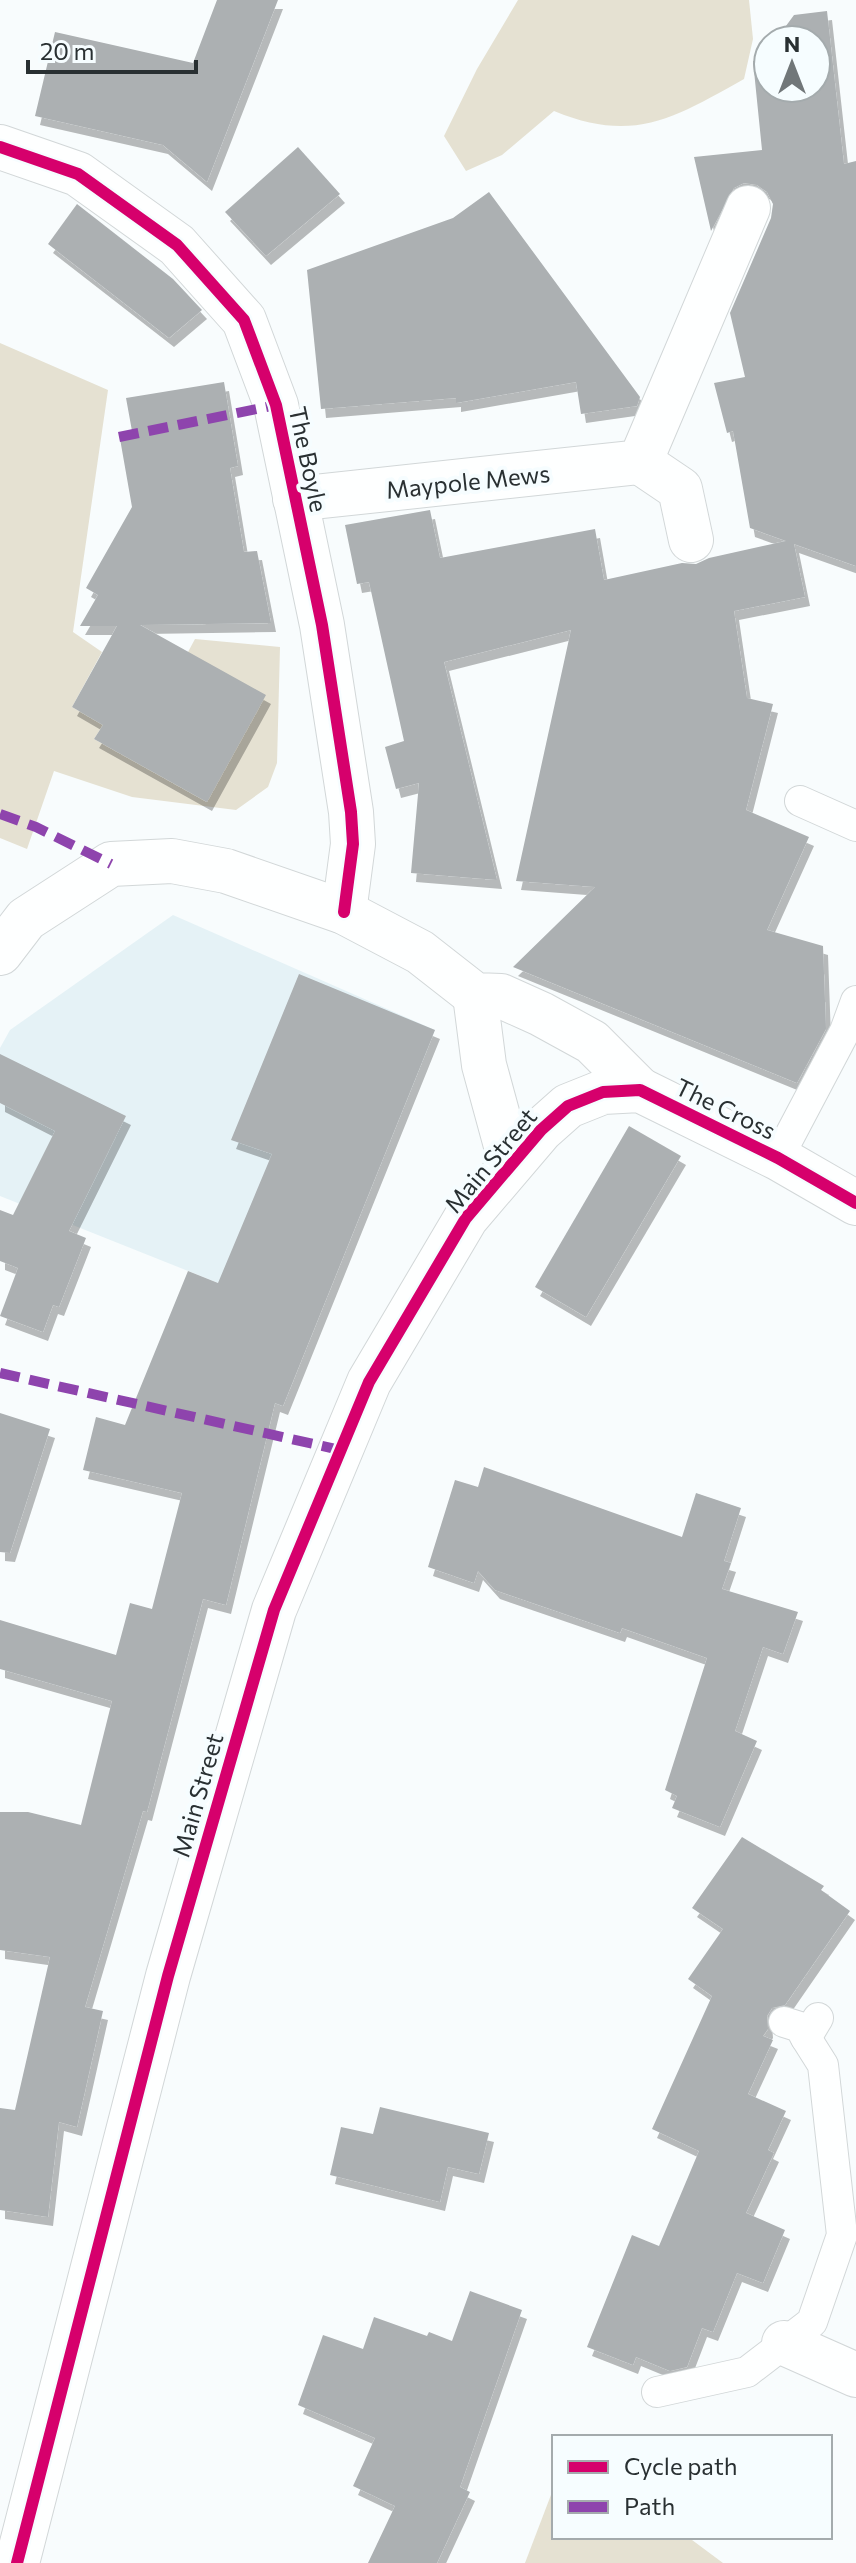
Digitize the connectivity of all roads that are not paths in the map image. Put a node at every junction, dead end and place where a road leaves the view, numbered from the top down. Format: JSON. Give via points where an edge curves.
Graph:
{"nodes":[{"id":1,"x":0,"y":147,"type":"edge"},
{"id":2,"x":748,"y":208,"type":"dead end"},
{"id":3,"x":640,"y":462,"type":"junction"},
{"id":4,"x":295,"y":499,"type":"junction"},
{"id":5,"x":691,"y":540,"type":"dead end"},
{"id":6,"x":800,"y":801,"type":"dead end"},
{"id":7,"x":856,"y":826,"type":"edge"},
{"id":8,"x":344,"y":912,"type":"junction"},
{"id":9,"x":0,"y":953,"type":"edge"},
{"id":10,"x":475,"y":995,"type":"junction"},
{"id":11,"x":856,"y":1001,"type":"edge"},
{"id":12,"x":640,"y":1090,"type":"junction"},
{"id":13,"x":568,"y":1106,"type":"joint"},
{"id":14,"x":778,"y":1158,"type":"junction"},
{"id":15,"x":511,"y":1164,"type":"junction"},
{"id":16,"x":856,"y":1203,"type":"edge"},
{"id":17,"x":803,"y":2026,"type":"dead end"},
{"id":18,"x":784,"y":2343,"type":"junction"},
{"id":19,"x":856,"y":2375,"type":"edge"},
{"id":20,"x":657,"y":2392,"type":"dead end"},
{"id":21,"x":17,"y":2563,"type":"edge"}],
"edges":[{"from":1,"to":4,"type":"street","name":"The Boyle","via":[[78,174],[177,245],[244,320],[276,405]]},
{"from":2,"to":3,"type":"street"},
{"from":3,"to":4,"type":"street","name":"Maypole Mews"},
{"from":3,"to":5,"type":"street","via":[[680,489]]},
{"from":4,"to":8,"type":"street","name":"The Boyle","via":[[348,781],[353,844]]},
{"from":6,"to":7,"type":"lane"},
{"from":8,"to":9,"type":"street","name":"The Cross","via":[[226,871],[172,861],[111,864],[26,919]]},
{"from":8,"to":10,"type":"street","name":"The Cross","via":[[420,952]]},
{"from":10,"to":12,"type":"street","name":"The Cross","via":[[501,996],[592,1042]]},
{"from":10,"to":15,"type":"street","via":[[484,1065]]},
{"from":11,"to":14,"type":"lane"},
{"from":12,"to":13,"type":"street","name":"The Cross","via":[[603,1092]]},
{"from":12,"to":14,"type":"street","name":"The Cross"},
{"from":13,"to":15,"type":"street","name":"Main Street"},
{"from":14,"to":16,"type":"street","name":"The Cross"},
{"from":15,"to":21,"type":"street","name":"Main Street","via":[[466,1218],[369,1382],[274,1610],[168,1976]]},
{"from":17,"to":18,"type":"lane","via":[[823,2065],[842,2235],[812,2322]]},
{"from":18,"to":19,"type":"street"},
{"from":18,"to":20,"type":"lane","via":[[747,2372]]}]}
